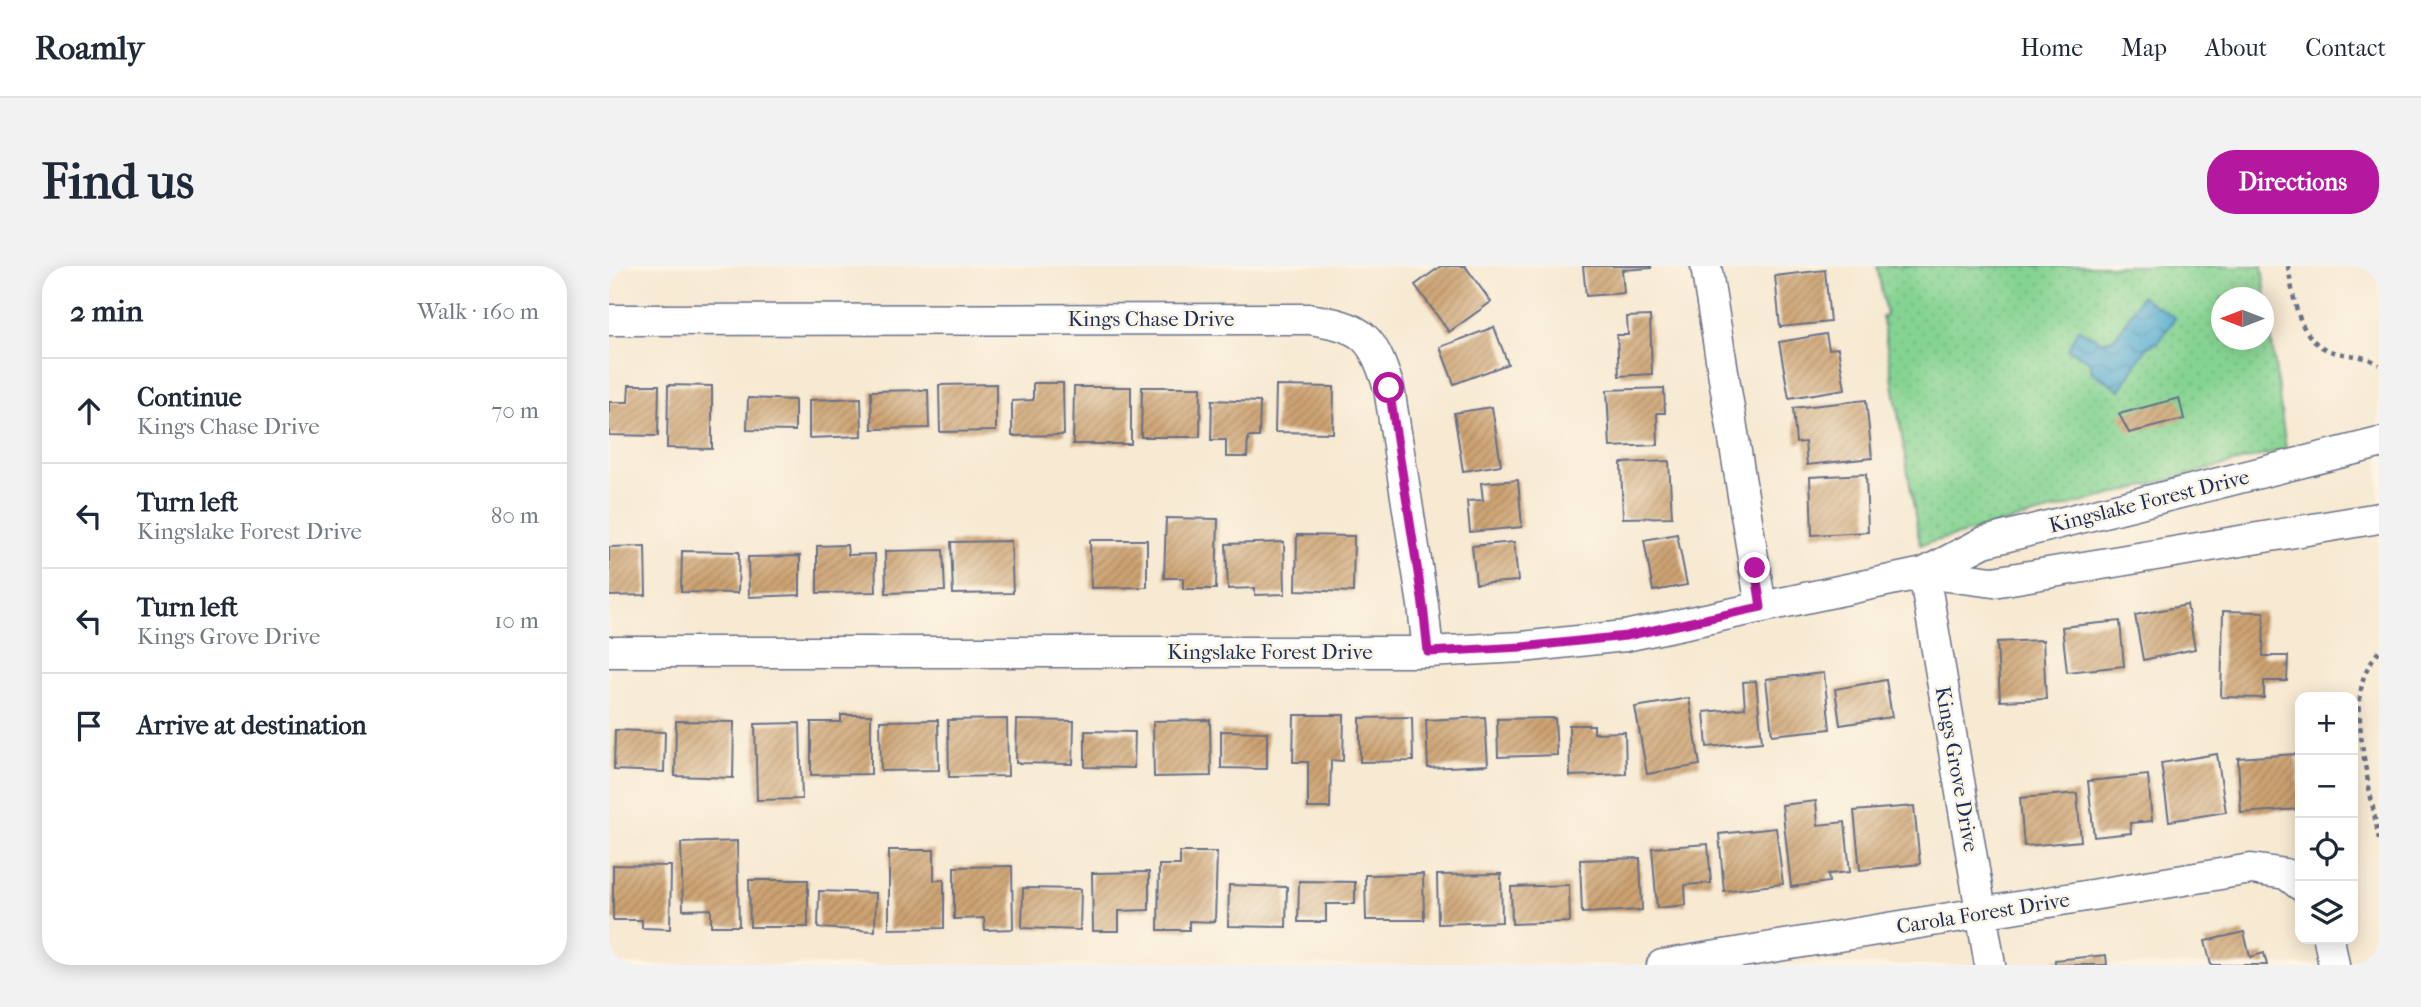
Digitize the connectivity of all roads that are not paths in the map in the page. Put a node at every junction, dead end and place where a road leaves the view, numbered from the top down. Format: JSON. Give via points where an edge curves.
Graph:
{"nodes":[{"id":1,"x":1706,"y":266,"type":"edge"},
{"id":2,"x":609,"y":320,"type":"edge"},
{"id":3,"x":2379,"y":443,"type":"edge"},
{"id":4,"x":2379,"y":518,"type":"edge"},
{"id":5,"x":1924,"y":573,"type":"junction"},
{"id":6,"x":1761,"y":607,"type":"junction"},
{"id":7,"x":609,"y":652,"type":"edge"},
{"id":8,"x":1428,"y":652,"type":"junction"},
{"id":9,"x":2295,"y":881,"type":"edge"},
{"id":10,"x":1982,"y":914,"type":"junction"},
{"id":11,"x":2330,"y":944,"type":"edge"},
{"id":12,"x":1662,"y":965,"type":"edge"},
{"id":13,"x":1990,"y":965,"type":"edge"},
{"id":14,"x":2334,"y":965,"type":"edge"}],
"edges":[{"from":1,"to":6,"type":"street"},
{"from":2,"to":8,"type":"street","name":"Kings Chase Drive","via":[[1309,319],[1343,324],[1362,335],[1379,358],[1389,388]]},
{"from":3,"to":5,"type":"street","name":"Kingslake Forest Drive","via":[[1985,542]]},
{"from":4,"to":5,"type":"street","name":"Kingslake Forest Drive","via":[[1993,582]]},
{"from":5,"to":6,"type":"street","name":"Kingslake Forest Drive"},
{"from":5,"to":10,"type":"street","name":"Kings Grove Drive"},
{"from":6,"to":8,"type":"street","name":"Kingslake Forest Drive","via":[[1626,636]]},
{"from":7,"to":8,"type":"street","name":"Kingslake Forest Drive"},
{"from":9,"to":10,"type":"street","name":"Carola Forest Drive","via":[[2286,874],[2251,869]]},
{"from":10,"to":12,"type":"street","name":"Carola Forest Drive"},
{"from":10,"to":13,"type":"street","name":"Kings Grove Drive"},
{"from":11,"to":14,"type":"street"}]}
